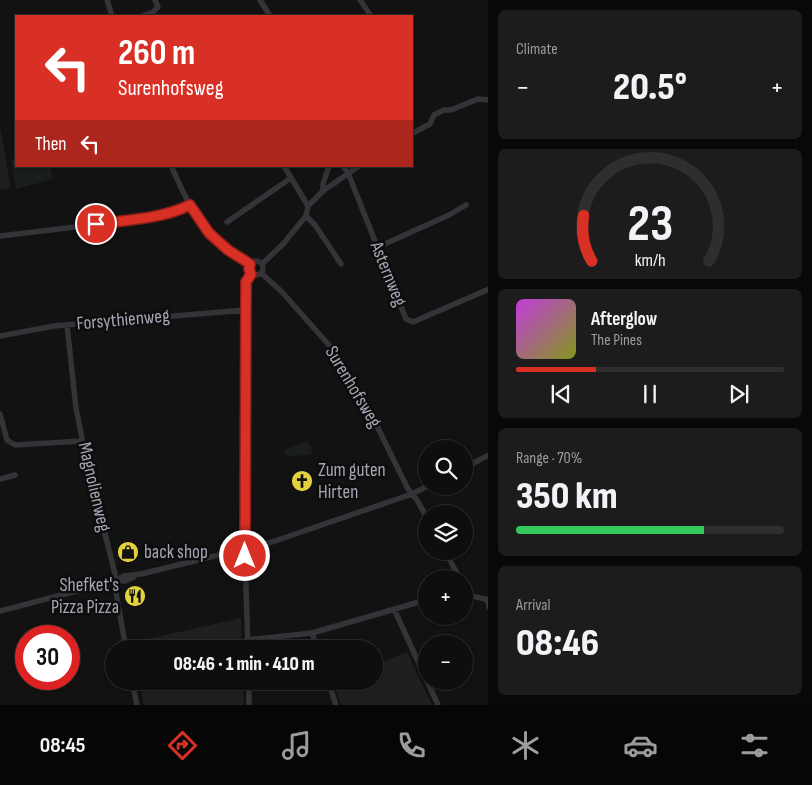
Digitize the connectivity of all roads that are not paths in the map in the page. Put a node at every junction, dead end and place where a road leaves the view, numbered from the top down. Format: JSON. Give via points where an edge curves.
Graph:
{"nodes":[{"id":1,"x":106,"y":0,"type":"edge"},
{"id":2,"x":155,"y":0,"type":"edge"},
{"id":3,"x":260,"y":0,"type":"edge"},
{"id":4,"x":360,"y":0,"type":"edge"},
{"id":5,"x":112,"y":15,"type":"edge"},
{"id":6,"x":145,"y":15,"type":"edge"},
{"id":7,"x":269,"y":15,"type":"edge"},
{"id":8,"x":370,"y":15,"type":"edge"},
{"id":9,"x":488,"y":100,"type":"edge"},
{"id":10,"x":413,"y":133,"type":"edge"},
{"id":11,"x":171,"y":167,"type":"edge"},
{"id":12,"x":285,"y":167,"type":"edge"},
{"id":13,"x":329,"y":167,"type":"edge"},
{"id":14,"x":344,"y":167,"type":"edge"},
{"id":15,"x":357,"y":167,"type":"edge"},
{"id":16,"x":348,"y":173,"type":"junction"},
{"id":17,"x":291,"y":178,"type":"junction"},
{"id":18,"x":323,"y":191,"type":"junction"},
{"id":19,"x":190,"y":205,"type":"junction"},
{"id":20,"x":466,"y":205,"type":"dead end"},
{"id":21,"x":308,"y":206,"type":"junction"},
{"id":22,"x":306,"y":216,"type":"junction"},
{"id":23,"x":228,"y":222,"type":"dead end"},
{"id":24,"x":0,"y":236,"type":"edge"},
{"id":25,"x":378,"y":247,"type":"junction"},
{"id":26,"x":250,"y":264,"type":"junction"},
{"id":27,"x":262,"y":264,"type":"junction"},
{"id":28,"x":341,"y":264,"type":"dead end"},
{"id":29,"x":261,"y":273,"type":"junction"},
{"id":30,"x":251,"y":274,"type":"junction"},
{"id":31,"x":488,"y":289,"type":"edge"},
{"id":32,"x":246,"y":310,"type":"junction"},
{"id":33,"x":67,"y":325,"type":"junction"},
{"id":34,"x":0,"y":336,"type":"edge"},
{"id":35,"x":0,"y":414,"type":"edge"},
{"id":36,"x":83,"y":441,"type":"junction"},
{"id":37,"x":488,"y":455,"type":"edge"},
{"id":38,"x":473,"y":463,"type":"edge"},
{"id":39,"x":15,"y":475,"type":"dead end"},
{"id":40,"x":0,"y":479,"type":"edge"},
{"id":41,"x":418,"y":491,"type":"edge"},
{"id":42,"x":412,"y":494,"type":"junction"},
{"id":43,"x":420,"y":505,"type":"edge"},
{"id":44,"x":245,"y":549,"type":"junction"},
{"id":45,"x":115,"y":581,"type":"junction"},
{"id":46,"x":473,"y":595,"type":"edge"},
{"id":47,"x":487,"y":600,"type":"edge"},
{"id":48,"x":418,"y":602,"type":"edge"},
{"id":49,"x":488,"y":607,"type":"edge"},
{"id":50,"x":394,"y":609,"type":"junction"},
{"id":51,"x":0,"y":611,"type":"edge"},
{"id":52,"x":312,"y":633,"type":"junction"},
{"id":53,"x":125,"y":640,"type":"edge"},
{"id":54,"x":247,"y":640,"type":"joint"},
{"id":55,"x":314,"y":640,"type":"edge"},
{"id":56,"x":418,"y":661,"type":"edge"},
{"id":57,"x":134,"y":690,"type":"edge"},
{"id":58,"x":249,"y":690,"type":"edge"},
{"id":59,"x":331,"y":690,"type":"edge"},
{"id":60,"x":431,"y":690,"type":"edge"},
{"id":61,"x":137,"y":705,"type":"edge"},
{"id":62,"x":249,"y":705,"type":"edge"},
{"id":63,"x":336,"y":705,"type":"edge"},
{"id":64,"x":438,"y":705,"type":"edge"}],
"edges":[{"from":1,"to":5,"type":"street"},
{"from":2,"to":6,"type":"street","via":[[158,7]]},
{"from":3,"to":7,"type":"street"},
{"from":4,"to":8,"type":"street"},
{"from":9,"to":10,"type":"street","via":[[478,99],[444,110],[434,115],[430,124]]},
{"from":11,"to":19,"type":"street"},
{"from":12,"to":17,"type":"street"},
{"from":13,"to":18,"type":"street"},
{"from":14,"to":16,"type":"street","name":"Asternweg"},
{"from":15,"to":16,"type":"street"},
{"from":16,"to":18,"type":"street"},
{"from":16,"to":25,"type":"street","name":"Asternweg"},
{"from":17,"to":21,"type":"street"},
{"from":17,"to":23,"type":"street"},
{"from":18,"to":21,"type":"street"},
{"from":19,"to":24,"type":"street","via":[[151,218]]},
{"from":19,"to":26,"type":"street","via":[[209,233]]},
{"from":20,"to":25,"type":"street"},
{"from":21,"to":22,"type":"street"},
{"from":22,"to":27,"type":"street"},
{"from":22,"to":28,"type":"street"},
{"from":25,"to":31,"type":"street","name":"Asternweg","via":[[409,321]]},
{"from":26,"to":27,"type":"street","via":[[256,261]]},
{"from":26,"to":30,"type":"street"},
{"from":27,"to":29,"type":"street"},
{"from":29,"to":30,"type":"street"},
{"from":29,"to":42,"type":"street","name":"Surenhofsweg","via":[[336,354]]},
{"from":30,"to":32,"type":"street","via":[[246,282]]},
{"from":32,"to":33,"type":"street","name":"Forsythienweg"},
{"from":32,"to":44,"type":"street"},
{"from":33,"to":34,"type":"street","name":"Forsythienweg"},
{"from":33,"to":36,"type":"street","name":"Magnolienweg"},
{"from":35,"to":36,"type":"street","via":[[7,440],[15,445]]},
{"from":36,"to":45,"type":"street","name":"Magnolienweg"},
{"from":37,"to":38,"type":"street"},
{"from":39,"to":40,"type":"street"},
{"from":41,"to":42,"type":"street"},
{"from":42,"to":43,"type":"street","name":"Surenhofsweg"},
{"from":42,"to":44,"type":"street"},
{"from":44,"to":45,"type":"street","via":[[124,576]]},
{"from":44,"to":54,"type":"street"},
{"from":45,"to":51,"type":"street"},
{"from":45,"to":53,"type":"street","name":"Magnolienweg"},
{"from":46,"to":47,"type":"street"},
{"from":47,"to":49,"type":"street"},
{"from":48,"to":50,"type":"street"},
{"from":50,"to":52,"type":"street"},
{"from":50,"to":56,"type":"street"},
{"from":52,"to":54,"type":"street"},
{"from":52,"to":55,"type":"street"},
{"from":57,"to":61,"type":"street"},
{"from":58,"to":62,"type":"street"},
{"from":59,"to":63,"type":"street"},
{"from":60,"to":64,"type":"street"}]}
